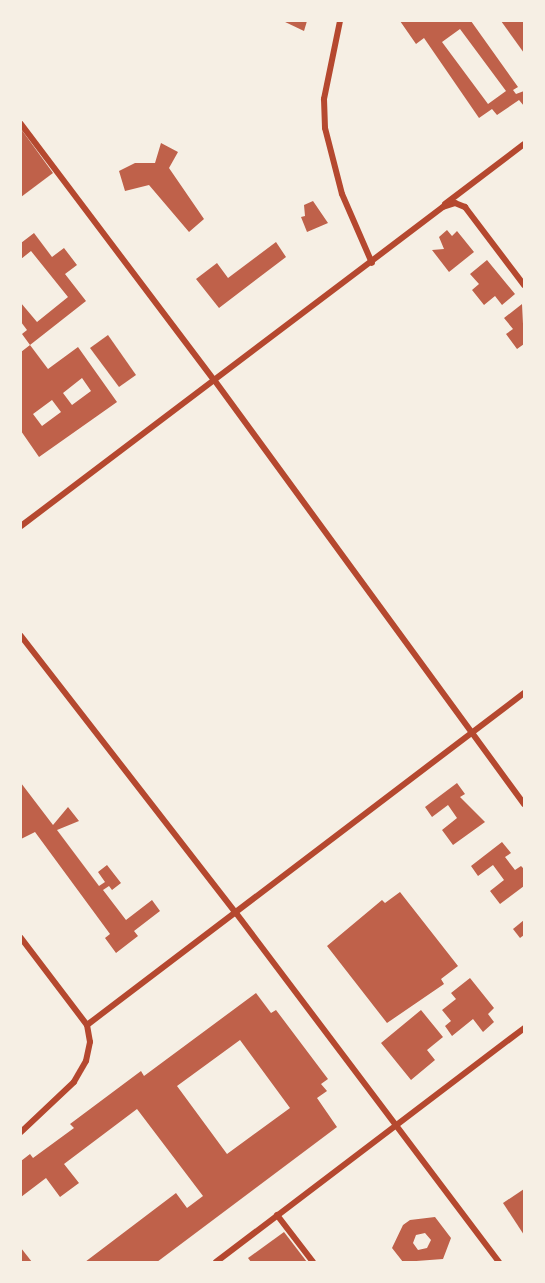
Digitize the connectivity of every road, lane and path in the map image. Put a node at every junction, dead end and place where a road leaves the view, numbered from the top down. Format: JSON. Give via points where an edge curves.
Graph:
{"nodes":[{"id":1,"x":340,"y":21,"type":"edge"},
{"id":2,"x":21,"y":124,"type":"edge"},
{"id":3,"x":524,"y":144,"type":"edge"},
{"id":4,"x":442,"y":207,"type":"junction"},
{"id":5,"x":372,"y":263,"type":"junction"},
{"id":6,"x":524,"y":285,"type":"edge"},
{"id":7,"x":215,"y":381,"type":"junction"},
{"id":8,"x":21,"y":526,"type":"edge"},
{"id":9,"x":21,"y":636,"type":"edge"},
{"id":10,"x":524,"y":693,"type":"edge"},
{"id":11,"x":471,"y":732,"type":"junction"},
{"id":12,"x":524,"y":804,"type":"edge"},
{"id":13,"x":237,"y":913,"type":"junction"},
{"id":14,"x":21,"y":938,"type":"edge"},
{"id":15,"x":87,"y":1025,"type":"junction"},
{"id":16,"x":524,"y":1028,"type":"edge"},
{"id":17,"x":397,"y":1123,"type":"junction"},
{"id":18,"x":21,"y":1132,"type":"edge"},
{"id":19,"x":278,"y":1215,"type":"junction"},
{"id":20,"x":216,"y":1262,"type":"edge"},
{"id":21,"x":313,"y":1262,"type":"edge"},
{"id":22,"x":499,"y":1262,"type":"edge"}],
"edges":[{"from":1,"to":5,"type":"street","via":[[324,99],[325,128],[342,194]]},
{"from":2,"to":7,"type":"street"},
{"from":3,"to":4,"type":"street"},
{"from":4,"to":5,"type":"street"},
{"from":4,"to":6,"type":"street","via":[[455,203],[465,207]]},
{"from":5,"to":7,"type":"street"},
{"from":7,"to":8,"type":"street"},
{"from":7,"to":11,"type":"street"},
{"from":9,"to":13,"type":"street"},
{"from":10,"to":11,"type":"street"},
{"from":11,"to":12,"type":"street"},
{"from":11,"to":13,"type":"street"},
{"from":13,"to":15,"type":"street"},
{"from":13,"to":17,"type":"street"},
{"from":14,"to":15,"type":"street"},
{"from":15,"to":18,"type":"street","via":[[90,1042],[86,1061],[74,1082]]},
{"from":16,"to":17,"type":"street"},
{"from":17,"to":19,"type":"street"},
{"from":17,"to":22,"type":"street"},
{"from":19,"to":20,"type":"street"},
{"from":19,"to":21,"type":"street"}]}
